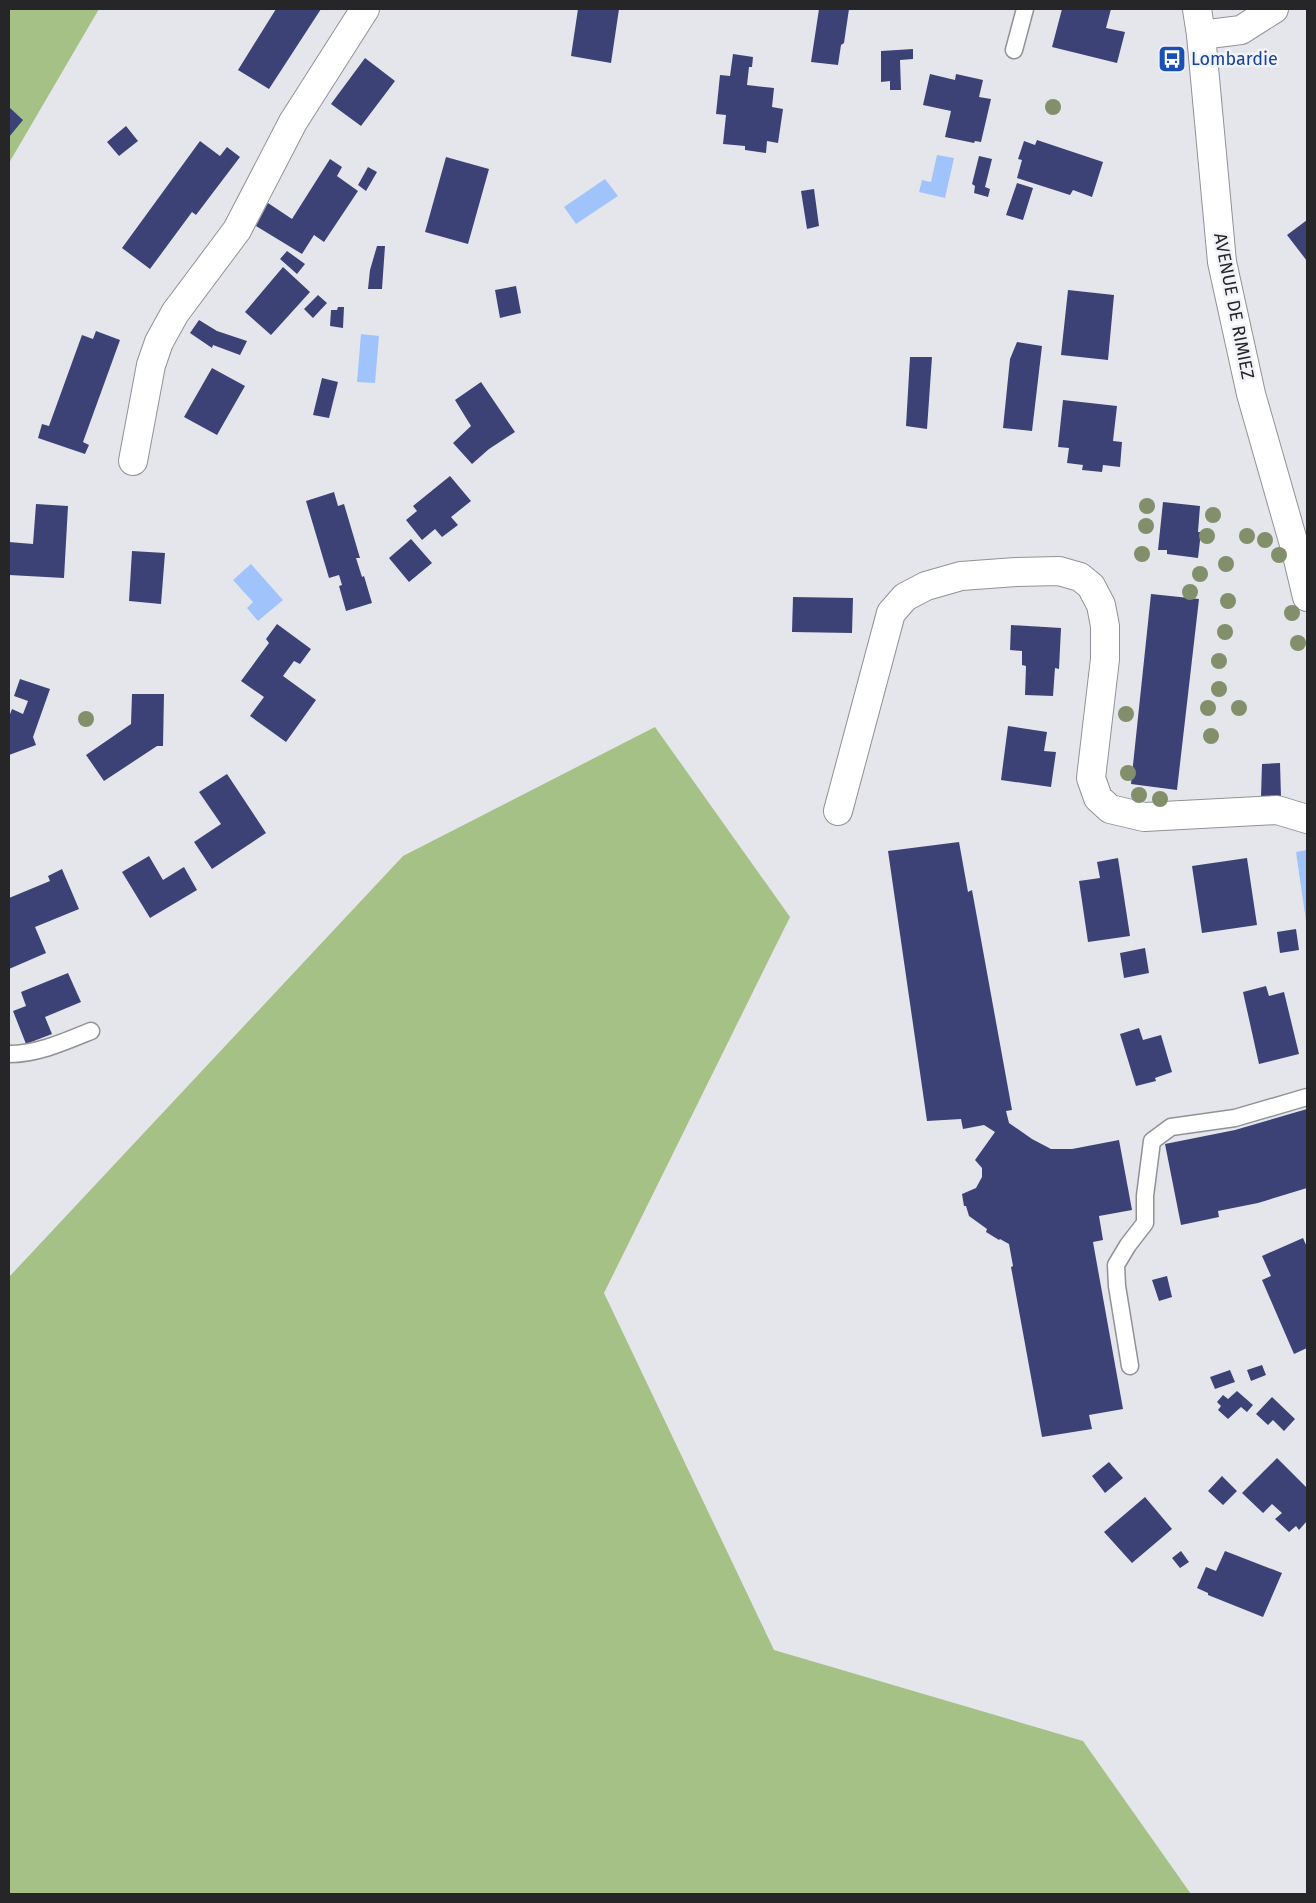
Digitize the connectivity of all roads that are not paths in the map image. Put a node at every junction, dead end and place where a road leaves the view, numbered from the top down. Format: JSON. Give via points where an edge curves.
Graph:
{"nodes":[{"id":1,"x":365,"y":9,"type":"edge"},
{"id":2,"x":1025,"y":9,"type":"edge"},
{"id":3,"x":1197,"y":9,"type":"edge"},
{"id":4,"x":1274,"y":9,"type":"edge"},
{"id":5,"x":1201,"y":35,"type":"junction"},
{"id":6,"x":1014,"y":50,"type":"dead end"},
{"id":7,"x":133,"y":461,"type":"dead end"},
{"id":8,"x":1307,"y":597,"type":"edge"},
{"id":9,"x":838,"y":811,"type":"dead end"},
{"id":10,"x":1307,"y":819,"type":"edge"},
{"id":11,"x":90,"y":1031,"type":"dead end"},
{"id":12,"x":9,"y":1054,"type":"edge"},
{"id":13,"x":1307,"y":1097,"type":"edge"},
{"id":14,"x":1130,"y":1366,"type":"dead end"}],
"edges":[{"from":1,"to":7,"type":"street","via":[[293,122],[237,230],[175,313],[159,342],[151,365]]},
{"from":2,"to":6,"type":"lane"},
{"from":3,"to":5,"type":"street","name":"AVENUE DE RIMIEZ"},
{"from":4,"to":5,"type":"street","via":[[1241,30]]},
{"from":5,"to":8,"type":"street","name":"AVENUE DE RIMIEZ","via":[[1222,262],[1251,394]]},
{"from":9,"to":10,"type":"street","via":[[891,613],[905,597],[926,586],[961,576],[1059,572],[1080,577],[1091,586],[1101,605],[1105,626],[1105,659],[1091,778],[1098,798],[1110,809],[1144,816],[1277,810]]},
{"from":11,"to":12,"type":"lane","via":[[39,1050]]},
{"from":13,"to":14,"type":"lane","via":[[1235,1118],[1171,1127],[1152,1141],[1145,1223],[1116,1265]]}]}
